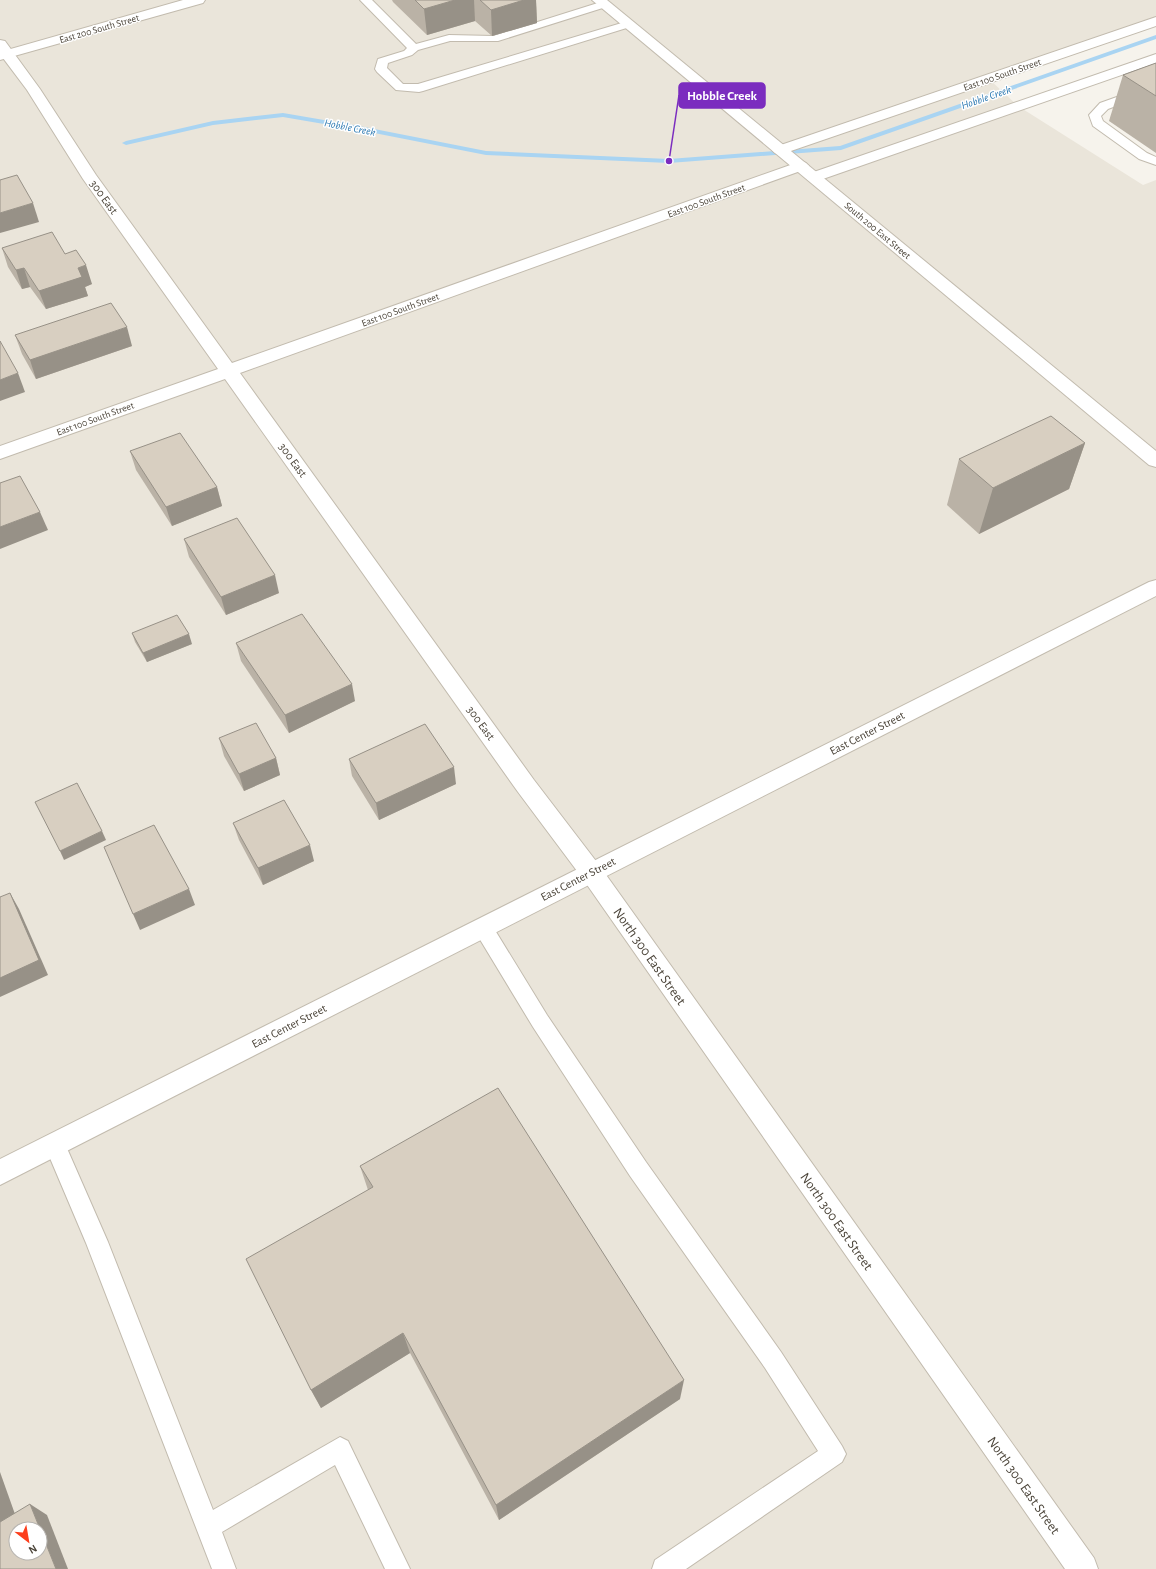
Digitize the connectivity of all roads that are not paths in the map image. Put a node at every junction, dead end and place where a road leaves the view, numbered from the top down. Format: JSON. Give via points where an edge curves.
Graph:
{"nodes":[{"id":1,"x":198,"y":0,"type":"edge"},
{"id":2,"x":366,"y":0,"type":"edge"},
{"id":3,"x":602,"y":2,"type":"edge"},
{"id":4,"x":1156,"y":21,"type":"edge"},
{"id":5,"x":629,"y":24,"type":"junction"},
{"id":6,"x":414,"y":48,"type":"junction"},
{"id":7,"x":2,"y":51,"type":"edge"},
{"id":8,"x":1156,"y":58,"type":"edge"},
{"id":9,"x":1156,"y":87,"type":"edge"},
{"id":10,"x":780,"y":150,"type":"junction"},
{"id":11,"x":1156,"y":161,"type":"edge"},
{"id":12,"x":799,"y":165,"type":"junction"},
{"id":13,"x":814,"y":177,"type":"junction"},
{"id":14,"x":229,"y":370,"type":"junction"},
{"id":15,"x":0,"y":453,"type":"edge"},
{"id":16,"x":1156,"y":461,"type":"edge"},
{"id":17,"x":1156,"y":587,"type":"edge"},
{"id":18,"x":591,"y":872,"type":"junction"},
{"id":19,"x":483,"y":928,"type":"junction"},
{"id":20,"x":55,"y":1144,"type":"junction"},
{"id":21,"x":0,"y":1172,"type":"edge"},
{"id":22,"x":208,"y":1527,"type":"junction"},
{"id":23,"x":224,"y":1569,"type":"edge"},
{"id":24,"x":398,"y":1569,"type":"edge"},
{"id":25,"x":664,"y":1569,"type":"edge"},
{"id":26,"x":1083,"y":1569,"type":"edge"}],
"edges":[{"from":1,"to":7,"type":"street","name":"East 200 South Street"},
{"from":2,"to":6,"type":"lane"},
{"from":3,"to":5,"type":"street","name":"South 200 East Street"},
{"from":3,"to":6,"type":"lane","via":[[494,39],[449,38]]},
{"from":4,"to":10,"type":"street","name":"East 100 South Street"},
{"from":5,"to":6,"type":"lane","via":[[419,88],[400,86],[381,69],[382,61],[408,53]]},
{"from":5,"to":10,"type":"street","name":"South 200 East Street"},
{"from":7,"to":14,"type":"street","name":"300 East","via":[[33,89],[89,176]]},
{"from":8,"to":13,"type":"street"},
{"from":9,"to":11,"type":"lane","via":[[1104,106],[1096,114],[1097,123],[1144,156]]},
{"from":10,"to":12,"type":"street","name":"South 200 East Street"},
{"from":12,"to":13,"type":"street","name":"South 200 East Street"},
{"from":12,"to":14,"type":"street","name":"East 100 South Street"},
{"from":13,"to":16,"type":"street","name":"South 200 East Street"},
{"from":14,"to":15,"type":"street","name":"East 100 South Street"},
{"from":14,"to":18,"type":"street","name":"300 East","via":[[526,786]]},
{"from":17,"to":18,"type":"street","name":"East Center Street"},
{"from":18,"to":19,"type":"street","name":"East Center Street"},
{"from":18,"to":26,"type":"street","name":"North 300 East Street"},
{"from":19,"to":20,"type":"street","name":"East Center Street"},
{"from":19,"to":25,"type":"lane","via":[[540,1021],[638,1169],[773,1360],[834,1454]]},
{"from":20,"to":21,"type":"street","name":"East Center Street"},
{"from":20,"to":22,"type":"lane","via":[[97,1242]]},
{"from":22,"to":23,"type":"lane"},
{"from":22,"to":24,"type":"lane","via":[[340,1449]]}]}
